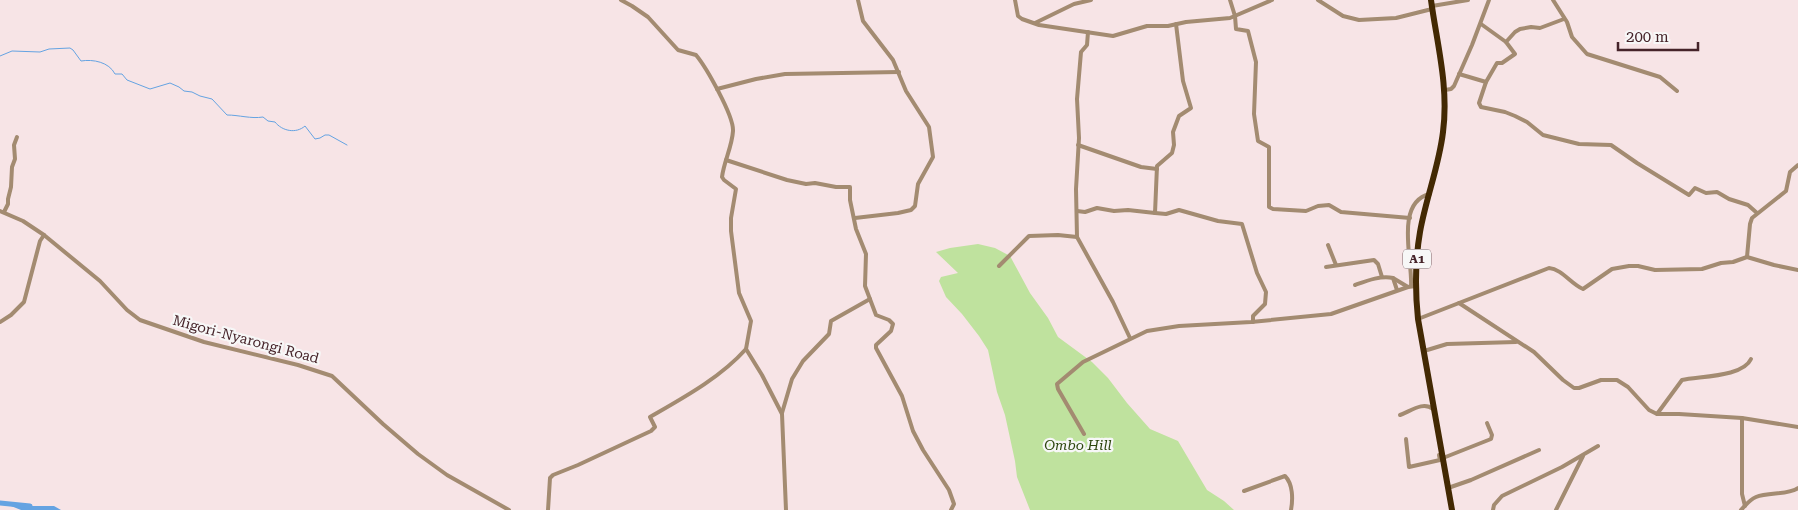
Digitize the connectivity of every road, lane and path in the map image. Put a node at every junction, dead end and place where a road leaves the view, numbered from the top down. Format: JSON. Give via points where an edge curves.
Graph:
{"nodes":[{"id":1,"x":623,"y":0,"type":"edge"},
{"id":2,"x":858,"y":0,"type":"edge"},
{"id":3,"x":1015,"y":0,"type":"edge"},
{"id":4,"x":1091,"y":0,"type":"edge"},
{"id":5,"x":1230,"y":0,"type":"edge"},
{"id":6,"x":1272,"y":0,"type":"edge"},
{"id":7,"x":1318,"y":0,"type":"edge"},
{"id":8,"x":1468,"y":0,"type":"edge"},
{"id":9,"x":1489,"y":0,"type":"edge"},
{"id":10,"x":1553,"y":0,"type":"edge"},
{"id":11,"x":1432,"y":5,"type":"edge"},
{"id":12,"x":1235,"y":16,"type":"junction"},
{"id":13,"x":1564,"y":19,"type":"junction"},
{"id":14,"x":1035,"y":23,"type":"junction"},
{"id":15,"x":1176,"y":24,"type":"junction"},
{"id":16,"x":1481,"y":24,"type":"junction"},
{"id":17,"x":1088,"y":32,"type":"junction"},
{"id":18,"x":1506,"y":42,"type":"junction"},
{"id":19,"x":899,"y":72,"type":"junction"},
{"id":20,"x":1460,"y":74,"type":"junction"},
{"id":21,"x":1486,"y":82,"type":"junction"},
{"id":22,"x":717,"y":89,"type":"junction"},
{"id":23,"x":1445,"y":90,"type":"junction"},
{"id":24,"x":1677,"y":91,"type":"dead end"},
{"id":25,"x":17,"y":138,"type":"dead end"},
{"id":26,"x":1078,"y":145,"type":"junction"},
{"id":27,"x":726,"y":160,"type":"junction"},
{"id":28,"x":1798,"y":165,"type":"edge"},
{"id":29,"x":1157,"y":169,"type":"junction"},
{"id":30,"x":1430,"y":194,"type":"junction"},
{"id":31,"x":1076,"y":211,"type":"junction"},
{"id":32,"x":2,"y":212,"type":"edge"},
{"id":33,"x":1155,"y":213,"type":"junction"},
{"id":34,"x":1757,"y":213,"type":"junction"},
{"id":35,"x":854,"y":218,"type":"junction"},
{"id":36,"x":1410,"y":218,"type":"junction"},
{"id":37,"x":44,"y":235,"type":"junction"},
{"id":38,"x":1076,"y":236,"type":"junction"},
{"id":39,"x":1328,"y":245,"type":"dead end"},
{"id":40,"x":1748,"y":257,"type":"junction"},
{"id":41,"x":1336,"y":265,"type":"junction"},
{"id":42,"x":999,"y":266,"type":"dead end"},
{"id":43,"x":1326,"y":267,"type":"dead end"},
{"id":44,"x":1798,"y":270,"type":"edge"},
{"id":45,"x":1382,"y":277,"type":"junction"},
{"id":46,"x":1393,"y":278,"type":"junction"},
{"id":47,"x":1354,"y":285,"type":"dead end"},
{"id":48,"x":1412,"y":286,"type":"junction"},
{"id":49,"x":1397,"y":290,"type":"junction"},
{"id":50,"x":870,"y":300,"type":"junction"},
{"id":51,"x":1459,"y":303,"type":"junction"},
{"id":52,"x":1418,"y":319,"type":"junction"},
{"id":53,"x":0,"y":322,"type":"edge"},
{"id":54,"x":1253,"y":322,"type":"junction"},
{"id":55,"x":1130,"y":338,"type":"junction"},
{"id":56,"x":1517,"y":342,"type":"junction"},
{"id":57,"x":746,"y":349,"type":"junction"},
{"id":58,"x":1424,"y":351,"type":"junction"},
{"id":59,"x":1751,"y":359,"type":"dead end"},
{"id":60,"x":1435,"y":410,"type":"junction"},
{"id":61,"x":782,"y":414,"type":"junction"},
{"id":62,"x":1657,"y":414,"type":"junction"},
{"id":63,"x":1400,"y":415,"type":"dead end"},
{"id":64,"x":1742,"y":418,"type":"junction"},
{"id":65,"x":1487,"y":423,"type":"dead end"},
{"id":66,"x":1798,"y":427,"type":"edge"},
{"id":67,"x":1084,"y":434,"type":"dead end"},
{"id":68,"x":1406,"y":439,"type":"dead end"},
{"id":69,"x":1598,"y":446,"type":"dead end"},
{"id":70,"x":1539,"y":450,"type":"dead end"},
{"id":71,"x":1584,"y":454,"type":"junction"},
{"id":72,"x":1442,"y":458,"type":"junction"},
{"id":73,"x":1448,"y":488,"type":"junction"},
{"id":74,"x":1798,"y":488,"type":"edge"},
{"id":75,"x":1244,"y":491,"type":"dead end"},
{"id":76,"x":1745,"y":506,"type":"junction"},
{"id":77,"x":506,"y":509,"type":"edge"},
{"id":78,"x":548,"y":510,"type":"edge"},
{"id":79,"x":786,"y":510,"type":"edge"},
{"id":80,"x":951,"y":510,"type":"edge"},
{"id":81,"x":1291,"y":510,"type":"edge"},
{"id":82,"x":1452,"y":510,"type":"edge"},
{"id":83,"x":1493,"y":510,"type":"edge"},
{"id":84,"x":1556,"y":510,"type":"edge"},
{"id":85,"x":1741,"y":510,"type":"edge"}],
"edges":[{"from":1,"to":22,"type":"street","via":[[648,17],[678,50],[696,54]]},
{"from":2,"to":19,"type":"street","via":[[863,21],[891,56]]},
{"from":3,"to":14,"type":"street","via":[[1020,18]]},
{"from":4,"to":14,"type":"street","via":[[1074,4]]},
{"from":5,"to":12,"type":"street"},
{"from":6,"to":12,"type":"street"},
{"from":7,"to":11,"type":"street","via":[[1343,16],[1359,20],[1396,18]]},
{"from":8,"to":11,"type":"street"},
{"from":9,"to":16,"type":"street"},
{"from":10,"to":13,"type":"street"},
{"from":11,"to":23,"type":"highway","number":"A1"},
{"from":12,"to":15,"type":"street"},
{"from":12,"to":36,"type":"street","via":[[1236,29],[1248,32],[1257,69],[1254,117],[1258,141],[1269,147],[1269,207],[1306,211],[1329,205],[1341,212]]},
{"from":13,"to":18,"type":"street","via":[[1540,28],[1520,29]]},
{"from":13,"to":24,"type":"street","via":[[1572,37],[1588,55],[1660,77]]},
{"from":14,"to":17,"type":"street"},
{"from":15,"to":17,"type":"street","via":[[1144,27],[1113,36]]},
{"from":15,"to":29,"type":"street","via":[[1183,82],[1190,108],[1179,116],[1173,132],[1173,150]]},
{"from":16,"to":18,"type":"street"},
{"from":16,"to":20,"type":"street"},
{"from":17,"to":26,"type":"street","via":[[1079,67]]},
{"from":18,"to":21,"type":"street","via":[[1515,54],[1497,64]]},
{"from":19,"to":22,"type":"street","via":[[792,74]]},
{"from":19,"to":35,"type":"street","via":[[906,91],[929,127],[933,157],[918,184],[915,206],[911,210]]},
{"from":20,"to":21,"type":"street"},
{"from":20,"to":23,"type":"street","via":[[1452,88]]},
{"from":21,"to":34,"type":"street","via":[[1479,102],[1481,107],[1516,116],[1543,135],[1579,144],[1611,145],[1689,195],[1694,188],[1706,193],[1715,192],[1748,205]]},
{"from":22,"to":27,"type":"street","via":[[733,126]]},
{"from":23,"to":30,"type":"highway","number":"A1","via":[[1443,133]]},
{"from":25,"to":32,"type":"street","via":[[8,204]]},
{"from":26,"to":29,"type":"street","via":[[1141,167]]},
{"from":26,"to":31,"type":"street"},
{"from":27,"to":35,"type":"street","via":[[787,180],[850,187]]},
{"from":27,"to":57,"type":"street","via":[[722,178],[736,189],[730,222],[737,280],[751,321]]},
{"from":28,"to":34,"type":"street","via":[[1790,172],[1786,191]]},
{"from":29,"to":33,"type":"street"},
{"from":30,"to":36,"type":"street","via":[[1420,198]]},
{"from":30,"to":48,"type":"highway","number":"A1"},
{"from":31,"to":33,"type":"street","via":[[1097,208]]},
{"from":31,"to":38,"type":"street"},
{"from":32,"to":37,"type":"street","name":"Migori-Nyarongi Road"},
{"from":33,"to":54,"type":"street","via":[[1179,210],[1242,224],[1266,292],[1264,304]]},
{"from":34,"to":40,"type":"street","via":[[1750,222]]},
{"from":35,"to":50,"type":"street","via":[[866,254],[865,286]]},
{"from":36,"to":48,"type":"street","via":[[1407,247]]},
{"from":37,"to":53,"type":"street","via":[[24,302]]},
{"from":37,"to":77,"type":"street","name":"Migori-Nyarongi Road","via":[[100,280],[140,320],[204,342],[332,376],[418,454]]},
{"from":38,"to":42,"type":"street","via":[[1029,236]]},
{"from":38,"to":55,"type":"street"},
{"from":39,"to":41,"type":"street"},
{"from":40,"to":44,"type":"street"},
{"from":40,"to":51,"type":"street","via":[[1702,269],[1660,270],[1636,266],[1612,269],[1583,289],[1549,268]]},
{"from":41,"to":43,"type":"street"},
{"from":41,"to":45,"type":"street","via":[[1374,260]]},
{"from":45,"to":46,"type":"street"},
{"from":45,"to":47,"type":"street"},
{"from":46,"to":48,"type":"street"},
{"from":46,"to":49,"type":"street"},
{"from":48,"to":49,"type":"street"},
{"from":48,"to":52,"type":"highway","number":"A1"},
{"from":49,"to":54,"type":"street","via":[[1327,314]]},
{"from":50,"to":61,"type":"street","via":[[831,321],[829,334],[792,379]]},
{"from":50,"to":80,"type":"street","via":[[876,315],[893,323],[891,331],[876,347],[902,396],[917,439],[949,490],[954,502]]},
{"from":51,"to":52,"type":"street"},
{"from":51,"to":56,"type":"street"},
{"from":52,"to":58,"type":"highway","number":"A1"},
{"from":54,"to":55,"type":"street","via":[[1159,328]]},
{"from":55,"to":67,"type":"street","via":[[1079,365],[1057,384]]},
{"from":56,"to":58,"type":"street","via":[[1447,344]]},
{"from":56,"to":62,"type":"street","via":[[1540,357],[1572,387],[1579,388],[1601,380],[1620,381],[1648,410]]},
{"from":57,"to":61,"type":"street"},
{"from":57,"to":78,"type":"street","via":[[706,382],[650,417],[655,428],[553,475],[550,478]]},
{"from":58,"to":60,"type":"highway","number":"A1"},
{"from":59,"to":62,"type":"street","via":[[1741,369],[1682,380]]},
{"from":60,"to":63,"type":"street","via":[[1421,406]]},
{"from":60,"to":68,"type":"street","via":[[1440,460],[1409,467]]},
{"from":60,"to":72,"type":"highway","number":"A1"},
{"from":61,"to":79,"type":"street"},
{"from":62,"to":64,"type":"street"},
{"from":64,"to":66,"type":"street"},
{"from":64,"to":76,"type":"street","via":[[1742,494]]},
{"from":65,"to":72,"type":"street","via":[[1491,439]]},
{"from":69,"to":71,"type":"street"},
{"from":70,"to":73,"type":"street"},
{"from":71,"to":83,"type":"street","via":[[1502,496]]},
{"from":71,"to":84,"type":"street"},
{"from":72,"to":73,"type":"highway","number":"A1"},
{"from":73,"to":82,"type":"highway","number":"A1"},
{"from":74,"to":76,"type":"street","via":[[1756,497]]},
{"from":75,"to":81,"type":"street","via":[[1285,476],[1292,498]]},
{"from":76,"to":85,"type":"street"}]}
